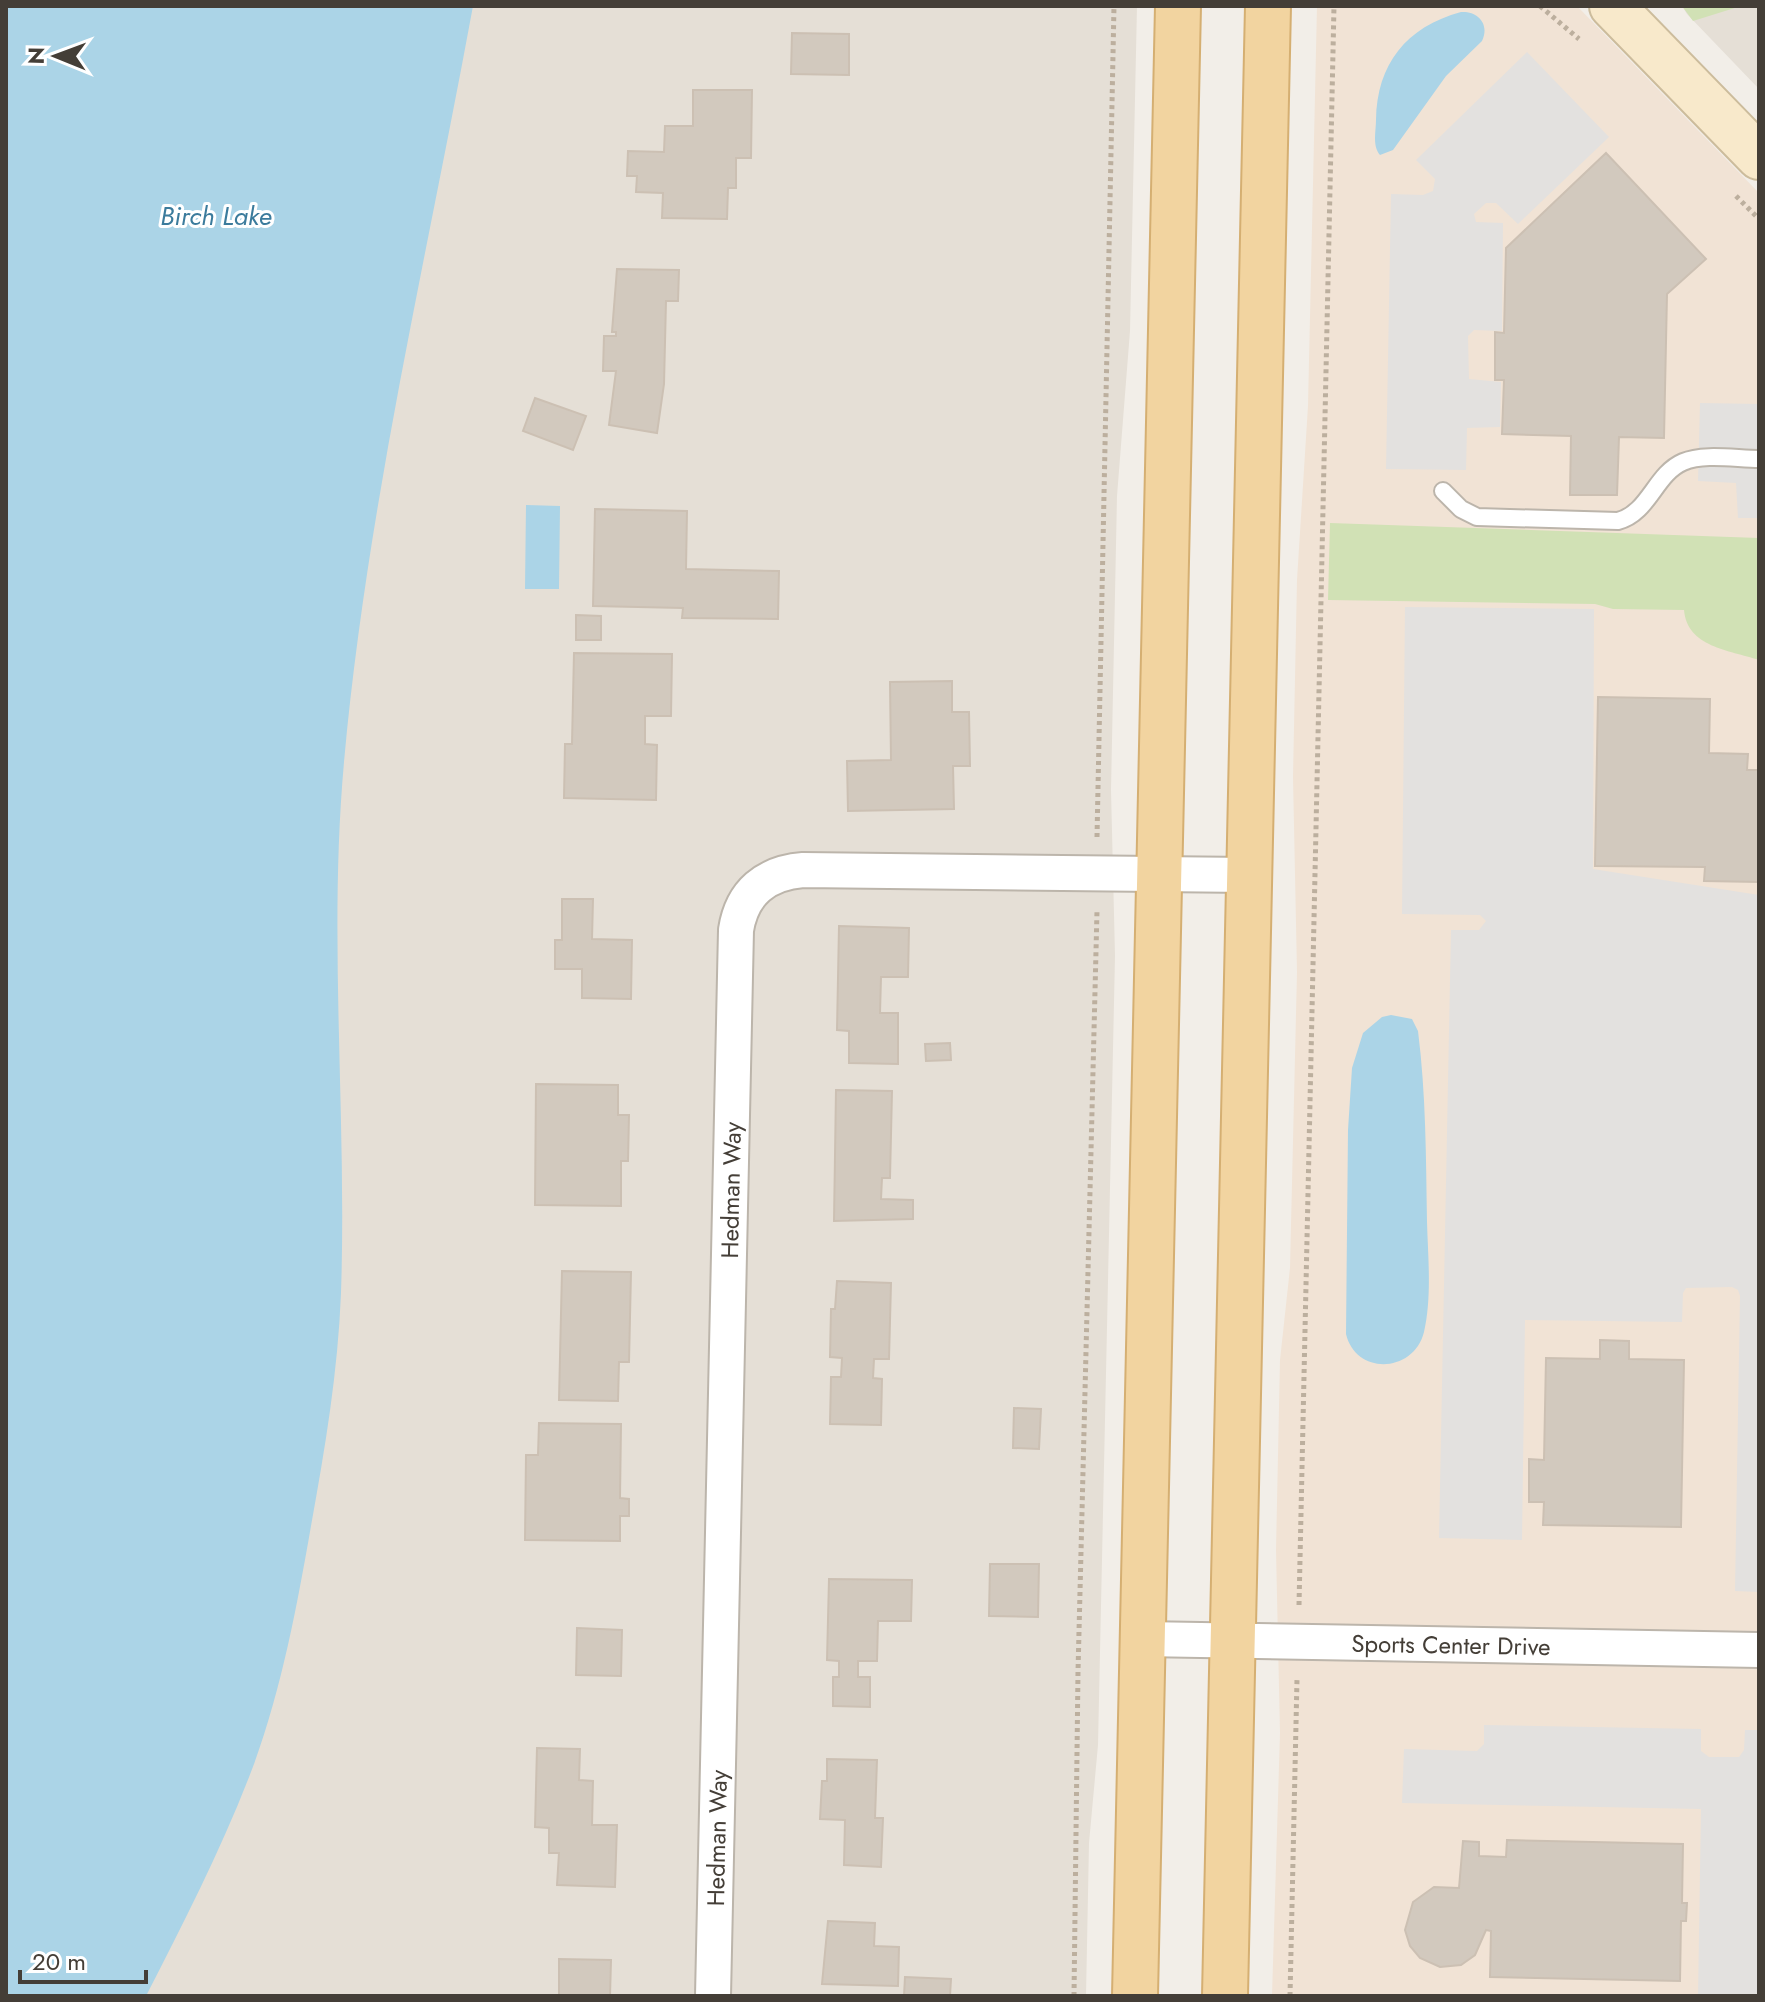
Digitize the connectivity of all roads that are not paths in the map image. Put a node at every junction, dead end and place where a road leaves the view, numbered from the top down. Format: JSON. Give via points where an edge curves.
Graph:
{"nodes":[{"id":1,"x":1178,"y":6,"type":"edge"},
{"id":2,"x":1268,"y":6,"type":"edge"},
{"id":3,"x":1612,"y":6,"type":"edge"},
{"id":4,"x":1759,"y":157,"type":"edge"},
{"id":5,"x":1759,"y":459,"type":"edge"},
{"id":6,"x":1443,"y":491,"type":"dead end"},
{"id":7,"x":1159,"y":874,"type":"junction"},
{"id":8,"x":1249,"y":875,"type":"junction"},
{"id":9,"x":1143,"y":1639,"type":"junction"},
{"id":10,"x":1233,"y":1641,"type":"junction"},
{"id":11,"x":1759,"y":1650,"type":"edge"},
{"id":12,"x":713,"y":1996,"type":"edge"},
{"id":13,"x":1135,"y":1996,"type":"edge"},
{"id":14,"x":1225,"y":1996,"type":"edge"}],
"edges":[{"from":1,"to":7,"type":"main road"},
{"from":2,"to":8,"type":"main road"},
{"from":3,"to":4,"type":"street"},
{"from":5,"to":6,"type":"lane","via":[[1682,462],[1638,510],[1618,521],[1477,517]]},
{"from":7,"to":8,"type":"street","name":"Hedman Way"},
{"from":7,"to":9,"type":"main road"},
{"from":7,"to":12,"type":"street","name":"Hedman Way","via":[[803,870],[769,877],[740,910]]},
{"from":8,"to":10,"type":"main road"},
{"from":9,"to":10,"type":"street","name":"Sports Center Drive"},
{"from":9,"to":13,"type":"main road"},
{"from":10,"to":11,"type":"street","name":"Sports Center Drive"},
{"from":10,"to":14,"type":"main road"}]}
